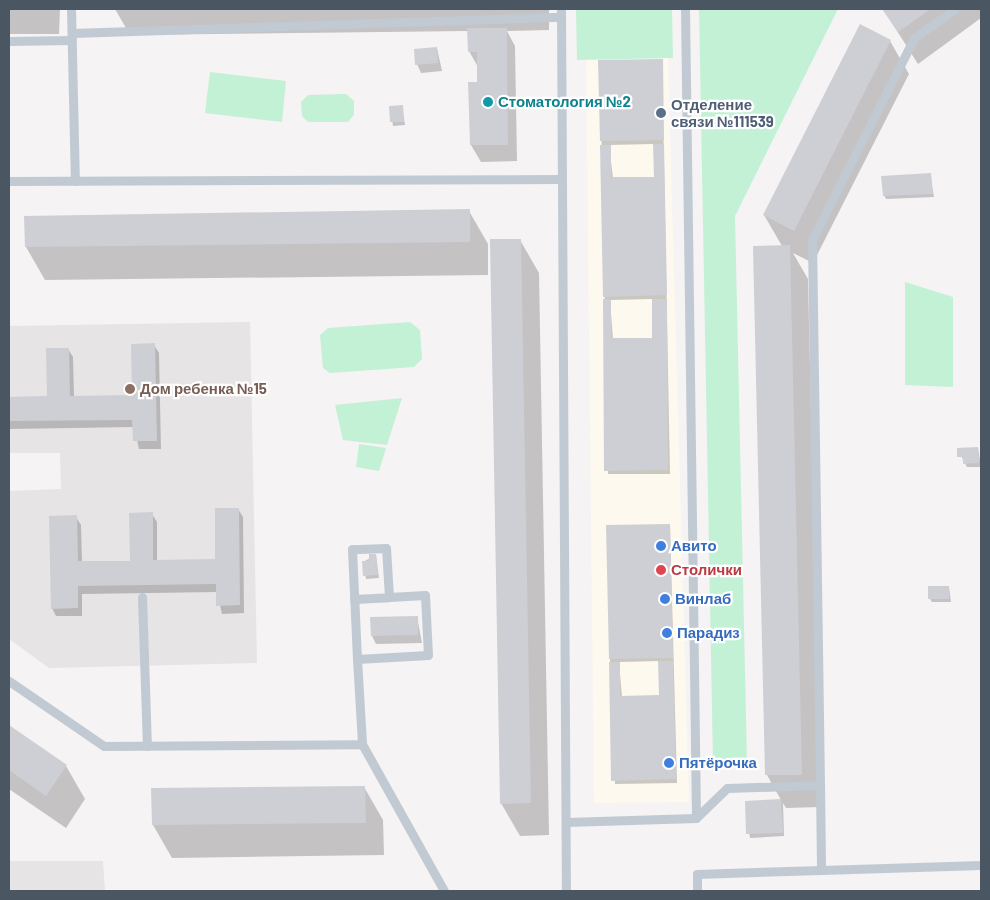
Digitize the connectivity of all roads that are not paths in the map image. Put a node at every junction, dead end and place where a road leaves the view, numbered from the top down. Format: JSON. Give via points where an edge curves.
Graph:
{"nodes":[{"id":1,"x":71,"y":9,"type":"edge"},
{"id":2,"x":685,"y":9,"type":"edge"},
{"id":3,"x":955,"y":9,"type":"edge"},
{"id":4,"x":561,"y":13,"type":"edge"},
{"id":5,"x":72,"y":36,"type":"junction"},
{"id":6,"x":9,"y":41,"type":"edge"},
{"id":7,"x":562,"y":179,"type":"junction"},
{"id":8,"x":9,"y":181,"type":"edge"},
{"id":9,"x":75,"y":181,"type":"junction"},
{"id":10,"x":142,"y":597,"type":"dead end"},
{"id":11,"x":389,"y":597,"type":"junction"},
{"id":12,"x":354,"y":599,"type":"junction"},
{"id":13,"x":357,"y":659,"type":"junction"},
{"id":14,"x":9,"y":681,"type":"edge"},
{"id":15,"x":362,"y":744,"type":"junction"},
{"id":16,"x":148,"y":746,"type":"junction"},
{"id":17,"x":820,"y":785,"type":"junction"},
{"id":18,"x":696,"y":818,"type":"junction"},
{"id":19,"x":566,"y":822,"type":"junction"},
{"id":20,"x":981,"y":865,"type":"edge"},
{"id":21,"x":821,"y":870,"type":"junction"},
{"id":22,"x":444,"y":891,"type":"edge"},
{"id":23,"x":566,"y":891,"type":"edge"},
{"id":24,"x":697,"y":891,"type":"edge"}],
"edges":[{"from":1,"to":5,"type":"lane"},
{"from":2,"to":18,"type":"lane"},
{"from":3,"to":17,"type":"lane","via":[[914,38],[812,240]]},
{"from":4,"to":5,"type":"lane"},
{"from":4,"to":7,"type":"lane"},
{"from":5,"to":6,"type":"lane"},
{"from":5,"to":9,"type":"lane"},
{"from":7,"to":9,"type":"lane"},
{"from":7,"to":19,"type":"lane"},
{"from":8,"to":9,"type":"lane"},
{"from":10,"to":16,"type":"lane"},
{"from":11,"to":12,"type":"lane"},
{"from":11,"to":12,"type":"lane","via":[[386,548],[378,548],[352,550]]},
{"from":11,"to":13,"type":"lane","via":[[425,595],[428,655]]},
{"from":12,"to":13,"type":"lane"},
{"from":13,"to":15,"type":"lane"},
{"from":14,"to":16,"type":"lane","via":[[104,746]]},
{"from":15,"to":16,"type":"lane"},
{"from":15,"to":22,"type":"lane"},
{"from":17,"to":18,"type":"lane","via":[[727,788]]},
{"from":17,"to":21,"type":"lane"},
{"from":18,"to":19,"type":"lane"},
{"from":19,"to":23,"type":"lane"},
{"from":20,"to":21,"type":"lane"},
{"from":21,"to":24,"type":"lane","via":[[697,874]]}]}
